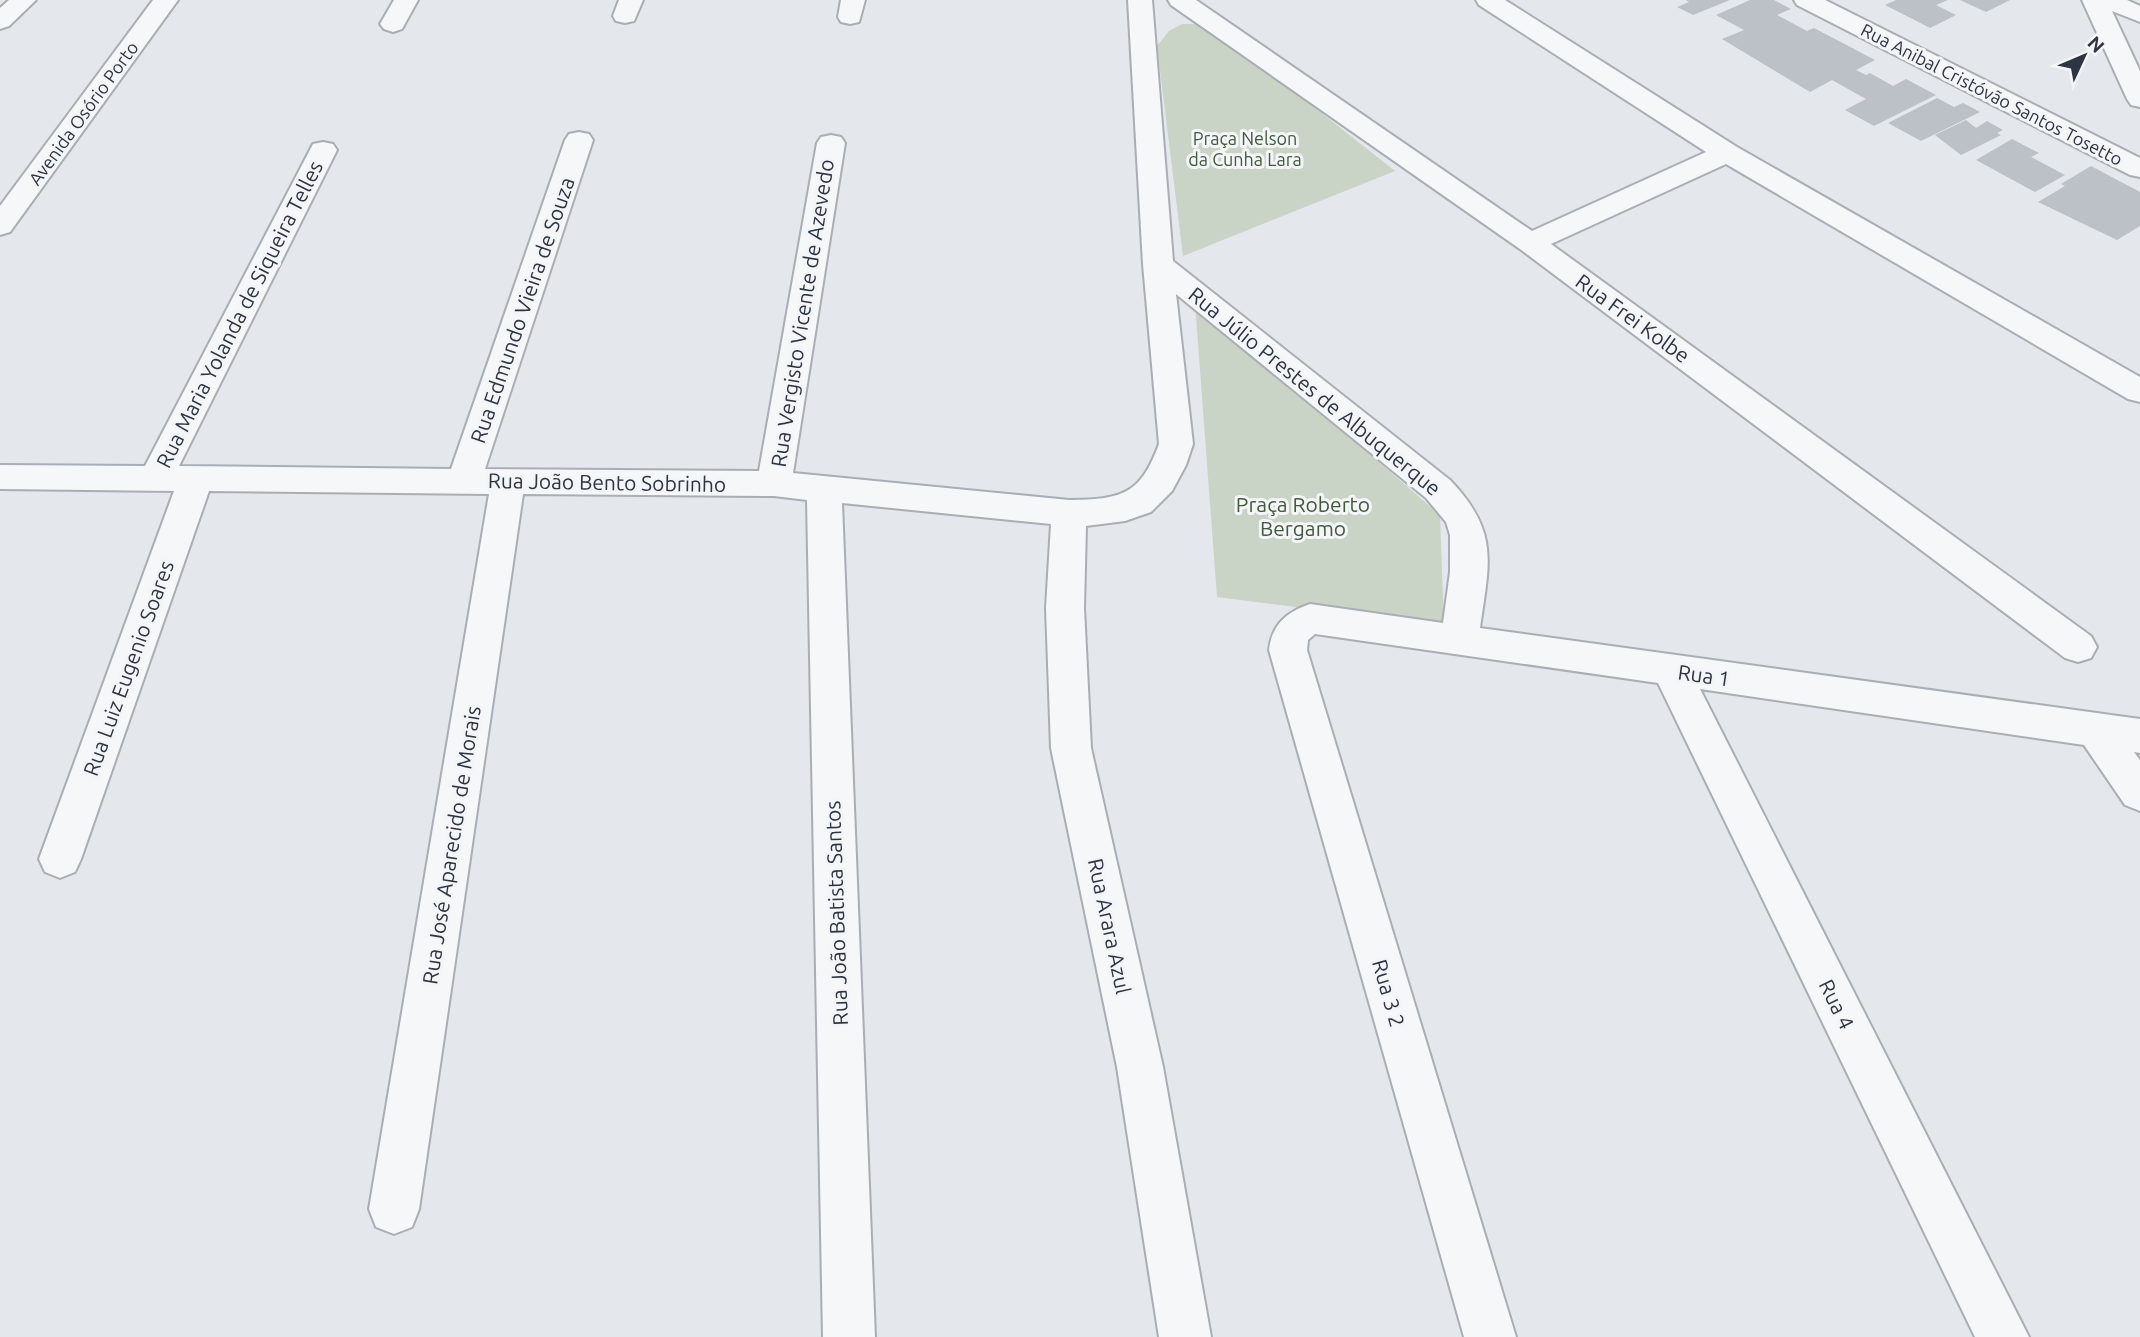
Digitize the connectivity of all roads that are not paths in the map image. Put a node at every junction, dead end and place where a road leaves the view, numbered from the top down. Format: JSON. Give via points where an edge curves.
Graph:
{"nodes":[{"id":1,"x":24,"y":0,"type":"edge"},
{"id":2,"x":166,"y":0,"type":"edge"},
{"id":3,"x":406,"y":0,"type":"edge"},
{"id":4,"x":1140,"y":0,"type":"edge"},
{"id":5,"x":1488,"y":0,"type":"edge"},
{"id":6,"x":1806,"y":0,"type":"edge"},
{"id":7,"x":2094,"y":0,"type":"edge"},
{"id":8,"x":2107,"y":0,"type":"edge"},
{"id":9,"x":1193,"y":8,"type":"edge"},
{"id":10,"x":2140,"y":15,"type":"edge"},
{"id":11,"x":0,"y":21,"type":"edge"},
{"id":12,"x":393,"y":24,"type":"dead end"},
{"id":13,"x":1142,"y":30,"type":"junction"},
{"id":14,"x":2140,"y":99,"type":"edge"},
{"id":15,"x":579,"y":140,"type":"dead end"},
{"id":16,"x":831,"y":143,"type":"dead end"},
{"id":17,"x":323,"y":150,"type":"dead end"},
{"id":18,"x":1727,"y":153,"type":"junction"},
{"id":19,"x":2140,"y":169,"type":"edge"},
{"id":20,"x":0,"y":226,"type":"edge"},
{"id":21,"x":1530,"y":243,"type":"junction"},
{"id":22,"x":1158,"y":264,"type":"junction"},
{"id":23,"x":2140,"y":391,"type":"edge"},
{"id":24,"x":0,"y":477,"type":"edge"},
{"id":25,"x":196,"y":478,"type":"junction"},
{"id":26,"x":155,"y":479,"type":"junction"},
{"id":27,"x":464,"y":481,"type":"junction"},
{"id":28,"x":508,"y":481,"type":"junction"},
{"id":29,"x":774,"y":484,"type":"junction"},
{"id":30,"x":824,"y":489,"type":"junction"},
{"id":31,"x":1069,"y":513,"type":"junction"},
{"id":32,"x":1461,"y":624,"type":"junction"},
{"id":33,"x":2078,"y":647,"type":"dead end"},
{"id":34,"x":1288,"y":650,"type":"joint"},
{"id":35,"x":1671,"y":670,"type":"junction"},
{"id":36,"x":2097,"y":731,"type":"junction"},
{"id":37,"x":2140,"y":736,"type":"edge"},
{"id":38,"x":2140,"y":793,"type":"edge"},
{"id":39,"x":60,"y":859,"type":"dead end"},
{"id":40,"x":394,"y":1209,"type":"dead end"},
{"id":41,"x":849,"y":1337,"type":"edge"},
{"id":42,"x":1185,"y":1337,"type":"edge"},
{"id":43,"x":1490,"y":1337,"type":"edge"},
{"id":44,"x":2003,"y":1337,"type":"edge"}],
"edges":[{"from":1,"to":11,"type":"street"},
{"from":2,"to":20,"type":"street","name":"Avenida Osório Porto"},
{"from":3,"to":12,"type":"street"},
{"from":4,"to":13,"type":"street"},
{"from":5,"to":18,"type":"street"},
{"from":6,"to":19,"type":"street","name":"Rua Anibal Cristóvão Santos Tosetto"},
{"from":7,"to":14,"type":"street"},
{"from":8,"to":10,"type":"street"},
{"from":9,"to":13,"type":"street","via":[[1177,20]]},
{"from":9,"to":21,"type":"street","name":"Rua Frei Kolbe"},
{"from":13,"to":22,"type":"street"},
{"from":15,"to":27,"type":"street","name":"Rua Edmundo Vieira de Souza"},
{"from":16,"to":29,"type":"street","name":"Rua Vergisto Vicente de Azevedo"},
{"from":17,"to":26,"type":"street","name":"Rua Maria Yolanda de Siqueira Telles"},
{"from":18,"to":21,"type":"street"},
{"from":18,"to":23,"type":"street"},
{"from":21,"to":33,"type":"street","name":"Rua Frei Kolbe"},
{"from":22,"to":31,"type":"street","name":"Rua João Bento Sobrinho","via":[[1176,444],[1169,466],[1159,486],[1140,503],[1110,513]]},
{"from":22,"to":32,"type":"street","name":"Rua Júlio Prestes de Albuquerque","via":[[1438,489],[1458,510],[1468,534]]},
{"from":24,"to":26,"type":"street","name":"Rua João Bento Sobrinho"},
{"from":25,"to":26,"type":"street","name":"Rua João Bento Sobrinho"},
{"from":25,"to":27,"type":"street","name":"Rua João Bento Sobrinho"},
{"from":25,"to":39,"type":"street","name":"Rua Luiz Eugenio Soares"},
{"from":27,"to":28,"type":"street","name":"Rua João Bento Sobrinho"},
{"from":28,"to":29,"type":"street","name":"Rua João Bento Sobrinho"},
{"from":28,"to":40,"type":"street","name":"Rua José Aparecido de Morais"},
{"from":29,"to":30,"type":"street","name":"Rua João Bento Sobrinho"},
{"from":30,"to":31,"type":"street","name":"Rua João Bento Sobrinho"},
{"from":30,"to":41,"type":"street","name":"Rua João Batista Santos"},
{"from":31,"to":42,"type":"street","name":"Rua Arara Azul","via":[[1065,608],[1071,748],[1140,1067]]},
{"from":32,"to":34,"type":"street","name":"Rua 1","via":[[1310,619],[1296,626]]},
{"from":32,"to":35,"type":"street","name":"Rua 1"},
{"from":34,"to":43,"type":"street","name":"Rua 3 2"},
{"from":35,"to":36,"type":"street","name":"Rua 1"},
{"from":35,"to":44,"type":"street","name":"Rua 4"},
{"from":36,"to":37,"type":"street","name":"Rua 1"},
{"from":36,"to":38,"type":"street"}]}
